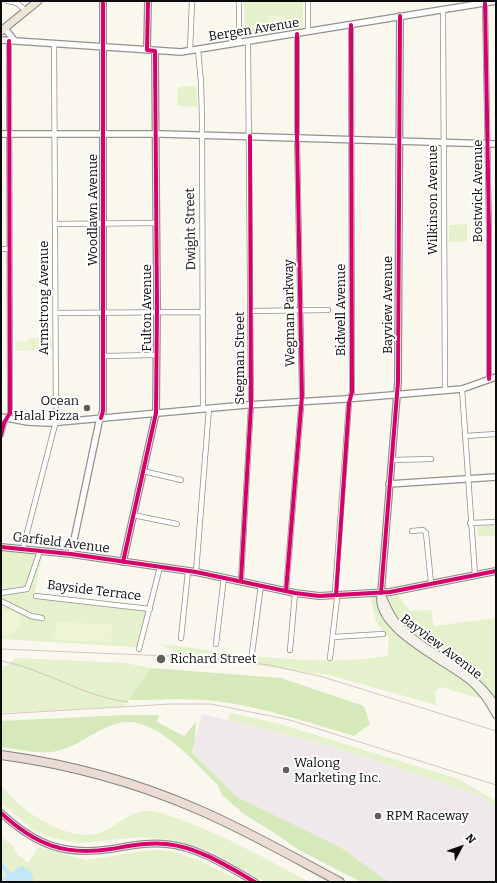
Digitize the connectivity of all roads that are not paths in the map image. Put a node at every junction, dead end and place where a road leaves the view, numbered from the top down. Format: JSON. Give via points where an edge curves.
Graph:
{"nodes":[{"id":1,"x":8,"y":1,"type":"edge"},
{"id":2,"x":38,"y":1,"type":"edge"},
{"id":3,"x":103,"y":1,"type":"edge"},
{"id":4,"x":148,"y":1,"type":"edge"},
{"id":5,"x":192,"y":1,"type":"edge"},
{"id":6,"x":239,"y":1,"type":"edge"},
{"id":7,"x":308,"y":1,"type":"edge"},
{"id":8,"x":496,"y":1,"type":"edge"},
{"id":9,"x":17,"y":2,"type":"edge"},
{"id":10,"x":485,"y":3,"type":"junction"},
{"id":11,"x":443,"y":9,"type":"junction"},
{"id":12,"x":26,"y":11,"type":"junction"},
{"id":13,"x":400,"y":16,"type":"junction"},
{"id":14,"x":351,"y":25,"type":"junction"},
{"id":15,"x":3,"y":30,"type":"edge"},
{"id":16,"x":308,"y":32,"type":"junction"},
{"id":17,"x":298,"y":34,"type":"junction"},
{"id":18,"x":1,"y":40,"type":"edge"},
{"id":19,"x":11,"y":41,"type":"junction"},
{"id":20,"x":248,"y":42,"type":"junction"},
{"id":21,"x":54,"y":43,"type":"junction"},
{"id":22,"x":239,"y":43,"type":"junction"},
{"id":23,"x":103,"y":47,"type":"junction"},
{"id":24,"x":147,"y":50,"type":"junction"},
{"id":25,"x":198,"y":50,"type":"junction"},
{"id":26,"x":155,"y":51,"type":"junction"},
{"id":27,"x":190,"y":51,"type":"junction"},
{"id":28,"x":1,"y":134,"type":"edge"},
{"id":29,"x":9,"y":134,"type":"junction"},
{"id":30,"x":102,"y":134,"type":"junction"},
{"id":31,"x":155,"y":134,"type":"junction"},
{"id":32,"x":54,"y":135,"type":"junction"},
{"id":33,"x":201,"y":135,"type":"junction"},
{"id":34,"x":250,"y":136,"type":"junction"},
{"id":35,"x":297,"y":138,"type":"junction"},
{"id":36,"x":351,"y":140,"type":"junction"},
{"id":37,"x":399,"y":141,"type":"junction"},
{"id":38,"x":444,"y":143,"type":"junction"},
{"id":39,"x":488,"y":144,"type":"junction"},
{"id":40,"x":496,"y":144,"type":"edge"},
{"id":41,"x":156,"y":223,"type":"junction"},
{"id":42,"x":55,"y":224,"type":"junction"},
{"id":43,"x":103,"y":224,"type":"junction"},
{"id":44,"x":1,"y":249,"type":"edge"},
{"id":45,"x":8,"y":249,"type":"junction"},
{"id":46,"x":328,"y":310,"type":"dead end"},
{"id":47,"x":250,"y":311,"type":"junction"},
{"id":48,"x":300,"y":311,"type":"junction"},
{"id":49,"x":56,"y":312,"type":"junction"},
{"id":50,"x":103,"y":312,"type":"junction"},
{"id":51,"x":157,"y":312,"type":"junction"},
{"id":52,"x":203,"y":312,"type":"junction"},
{"id":53,"x":157,"y":355,"type":"junction"},
{"id":54,"x":103,"y":356,"type":"junction"},
{"id":55,"x":496,"y":377,"type":"edge"},
{"id":56,"x":489,"y":379,"type":"junction"},
{"id":57,"x":462,"y":389,"type":"junction"},
{"id":58,"x":445,"y":390,"type":"junction"},
{"id":59,"x":396,"y":394,"type":"junction"},
{"id":60,"x":350,"y":399,"type":"junction"},
{"id":61,"x":300,"y":401,"type":"junction"},
{"id":62,"x":250,"y":405,"type":"junction"},
{"id":63,"x":206,"y":408,"type":"junction"},
{"id":64,"x":156,"y":413,"type":"junction"},
{"id":65,"x":4,"y":417,"type":"edge"},
{"id":66,"x":101,"y":418,"type":"junction"},
{"id":67,"x":56,"y":422,"type":"junction"},
{"id":68,"x":496,"y":434,"type":"edge"},
{"id":69,"x":1,"y":435,"type":"edge"},
{"id":70,"x":465,"y":436,"type":"junction"},
{"id":71,"x":431,"y":459,"type":"dead end"},
{"id":72,"x":391,"y":460,"type":"junction"},
{"id":73,"x":143,"y":471,"type":"junction"},
{"id":74,"x":496,"y":477,"type":"edge"},
{"id":75,"x":468,"y":479,"type":"junction"},
{"id":76,"x":181,"y":480,"type":"dead end"},
{"id":77,"x":389,"y":484,"type":"junction"},
{"id":78,"x":133,"y":515,"type":"junction"},
{"id":79,"x":496,"y":522,"type":"edge"},
{"id":80,"x":470,"y":523,"type":"junction"},
{"id":81,"x":177,"y":524,"type":"dead end"},
{"id":82,"x":412,"y":531,"type":"dead end"},
{"id":83,"x":1,"y":547,"type":"edge"},
{"id":84,"x":23,"y":548,"type":"junction"},
{"id":85,"x":40,"y":551,"type":"junction"},
{"id":86,"x":71,"y":554,"type":"junction"},
{"id":87,"x":123,"y":562,"type":"junction"},
{"id":88,"x":160,"y":567,"type":"junction"},
{"id":89,"x":188,"y":571,"type":"junction"},
{"id":90,"x":496,"y":571,"type":"edge"},
{"id":91,"x":196,"y":572,"type":"junction"},
{"id":92,"x":475,"y":575,"type":"junction"},
{"id":93,"x":224,"y":577,"type":"junction"},
{"id":94,"x":240,"y":580,"type":"junction"},
{"id":95,"x":431,"y":584,"type":"junction"},
{"id":96,"x":261,"y":585,"type":"junction"},
{"id":97,"x":286,"y":591,"type":"junction"},
{"id":98,"x":1,"y":593,"type":"edge"},
{"id":99,"x":295,"y":593,"type":"junction"},
{"id":100,"x":381,"y":593,"type":"junction"},
{"id":101,"x":336,"y":595,"type":"junction"},
{"id":102,"x":36,"y":596,"type":"dead end"},
{"id":103,"x":1,"y":601,"type":"edge"},
{"id":104,"x":150,"y":609,"type":"junction"},
{"id":105,"x":42,"y":618,"type":"dead end"},
{"id":106,"x":400,"y":629,"type":"junction"},
{"id":107,"x":383,"y":634,"type":"dead end"},
{"id":108,"x":333,"y":637,"type":"junction"},
{"id":109,"x":181,"y":638,"type":"dead end"},
{"id":110,"x":216,"y":644,"type":"dead end"},
{"id":111,"x":139,"y":648,"type":"dead end"},
{"id":112,"x":290,"y":650,"type":"dead end"},
{"id":113,"x":252,"y":654,"type":"dead end"},
{"id":114,"x":330,"y":658,"type":"dead end"},
{"id":115,"x":496,"y":706,"type":"edge"},
{"id":116,"x":496,"y":715,"type":"edge"},
{"id":117,"x":1,"y":755,"type":"edge"},
{"id":118,"x":1,"y":761,"type":"edge"},
{"id":119,"x":1,"y":813,"type":"edge"},
{"id":120,"x":255,"y":882,"type":"edge"},
{"id":121,"x":329,"y":882,"type":"edge"},
{"id":122,"x":340,"y":882,"type":"edge"}],
"edges":[{"from":1,"to":9,"type":"street"},
{"from":2,"to":12,"type":"main road"},
{"from":3,"to":23,"type":"street","name":"Woodlawn Avenue"},
{"from":4,"to":24,"type":"street"},
{"from":5,"to":27,"type":"street"},
{"from":6,"to":22,"type":"street"},
{"from":7,"to":16,"type":"street"},
{"from":8,"to":10,"type":"street","name":"Bergen Avenue"},
{"from":9,"to":12,"type":"street"},
{"from":10,"to":11,"type":"street","name":"Bergen Avenue"},
{"from":10,"to":39,"type":"street","name":"Bostwick Avenue"},
{"from":11,"to":13,"type":"street","name":"Bergen Avenue"},
{"from":11,"to":38,"type":"street","name":"Wilkinson Avenue"},
{"from":12,"to":15,"type":"main road"},
{"from":13,"to":14,"type":"street","name":"Bergen Avenue"},
{"from":13,"to":37,"type":"street","name":"Bayview Avenue"},
{"from":14,"to":16,"type":"street","name":"Bergen Avenue"},
{"from":14,"to":36,"type":"street","name":"Bidwell Avenue"},
{"from":15,"to":19,"type":"street"},
{"from":16,"to":17,"type":"street","name":"Bergen Avenue"},
{"from":17,"to":20,"type":"street","name":"Bergen Avenue"},
{"from":17,"to":35,"type":"street","name":"Wegman Parkway"},
{"from":18,"to":19,"type":"street","name":"Bergen Avenue"},
{"from":19,"to":21,"type":"street","name":"Bergen Avenue"},
{"from":19,"to":29,"type":"street"},
{"from":20,"to":22,"type":"street","name":"Bergen Avenue"},
{"from":20,"to":34,"type":"street","name":"Stegman Street"},
{"from":21,"to":23,"type":"street","name":"Bergen Avenue"},
{"from":21,"to":32,"type":"street","name":"Armstrong Avenue"},
{"from":22,"to":25,"type":"street","name":"Bergen Avenue"},
{"from":23,"to":24,"type":"street","name":"Bergen Avenue"},
{"from":23,"to":30,"type":"street","name":"Woodlawn Avenue"},
{"from":24,"to":26,"type":"street","name":"Bergen Avenue"},
{"from":25,"to":27,"type":"street","name":"Bergen Avenue"},
{"from":25,"to":33,"type":"street","name":"Dwight Street"},
{"from":26,"to":27,"type":"street","name":"Bergen Avenue"},
{"from":26,"to":31,"type":"street","name":"Fulton Avenue"},
{"from":28,"to":29,"type":"street"},
{"from":29,"to":32,"type":"street"},
{"from":29,"to":45,"type":"street"},
{"from":30,"to":31,"type":"street"},
{"from":30,"to":32,"type":"street"},
{"from":30,"to":43,"type":"street","name":"Woodlawn Avenue"},
{"from":31,"to":33,"type":"street"},
{"from":31,"to":41,"type":"street","name":"Fulton Avenue"},
{"from":32,"to":42,"type":"street","name":"Armstrong Avenue"},
{"from":33,"to":34,"type":"street"},
{"from":33,"to":52,"type":"street","name":"Dwight Street"},
{"from":34,"to":35,"type":"street"},
{"from":34,"to":47,"type":"street","name":"Stegman Street"},
{"from":35,"to":36,"type":"street"},
{"from":35,"to":48,"type":"street","name":"Wegman Parkway"},
{"from":36,"to":37,"type":"street"},
{"from":36,"to":60,"type":"street","name":"Bidwell Avenue"},
{"from":37,"to":38,"type":"street"},
{"from":37,"to":59,"type":"street","name":"Bayview Avenue"},
{"from":38,"to":39,"type":"street"},
{"from":38,"to":58,"type":"street","name":"Wilkinson Avenue"},
{"from":39,"to":40,"type":"street"},
{"from":39,"to":56,"type":"street","name":"Bostwick Avenue"},
{"from":41,"to":43,"type":"street"},
{"from":41,"to":51,"type":"street","name":"Fulton Avenue"},
{"from":42,"to":43,"type":"street"},
{"from":42,"to":49,"type":"street","name":"Armstrong Avenue"},
{"from":43,"to":50,"type":"street","name":"Woodlawn Avenue"},
{"from":44,"to":45,"type":"street"},
{"from":45,"to":65,"type":"street","via":[[10,413]]},
{"from":46,"to":48,"type":"street"},
{"from":47,"to":48,"type":"street"},
{"from":47,"to":62,"type":"street","name":"Stegman Street"},
{"from":48,"to":61,"type":"street","name":"Wegman Parkway"},
{"from":49,"to":50,"type":"street"},
{"from":49,"to":67,"type":"street","name":"Armstrong Avenue"},
{"from":50,"to":51,"type":"street"},
{"from":50,"to":54,"type":"street","name":"Woodlawn Avenue"},
{"from":51,"to":52,"type":"street"},
{"from":51,"to":53,"type":"street","name":"Fulton Avenue"},
{"from":52,"to":63,"type":"street","name":"Dwight Street"},
{"from":53,"to":54,"type":"street"},
{"from":53,"to":64,"type":"street","name":"Fulton Avenue"},
{"from":54,"to":66,"type":"street","name":"Woodlawn Avenue"},
{"from":55,"to":56,"type":"street"},
{"from":56,"to":57,"type":"street"},
{"from":57,"to":58,"type":"street"},
{"from":57,"to":70,"type":"street"},
{"from":58,"to":59,"type":"street"},
{"from":59,"to":60,"type":"street"},
{"from":59,"to":72,"type":"street","name":"Bayview Avenue"},
{"from":60,"to":61,"type":"street"},
{"from":60,"to":101,"type":"street","name":"Bidwell Avenue"},
{"from":61,"to":62,"type":"street"},
{"from":61,"to":97,"type":"street","name":"Wegman Parkway"},
{"from":62,"to":63,"type":"street"},
{"from":62,"to":94,"type":"street","name":"Stegman Street"},
{"from":63,"to":64,"type":"street"},
{"from":63,"to":91,"type":"street","name":"Dwight Street"},
{"from":64,"to":66,"type":"street"},
{"from":64,"to":73,"type":"street","name":"Fulton Avenue"},
{"from":65,"to":67,"type":"street","via":[[28,422]]},
{"from":65,"to":69,"type":"street"},
{"from":66,"to":67,"type":"street"},
{"from":66,"to":86,"type":"street","name":"Woodlawn Avenue"},
{"from":67,"to":84,"type":"street","name":"Armstrong Avenue"},
{"from":68,"to":70,"type":"street"},
{"from":70,"to":75,"type":"street"},
{"from":71,"to":72,"type":"street"},
{"from":72,"to":77,"type":"street","name":"Bayview Avenue"},
{"from":73,"to":76,"type":"street"},
{"from":73,"to":78,"type":"street","name":"Fulton Avenue"},
{"from":74,"to":75,"type":"street"},
{"from":75,"to":77,"type":"street"},
{"from":75,"to":80,"type":"street"},
{"from":77,"to":100,"type":"street","name":"Bayview Avenue"},
{"from":78,"to":81,"type":"street"},
{"from":78,"to":87,"type":"street","name":"Fulton Avenue"},
{"from":79,"to":80,"type":"street"},
{"from":80,"to":92,"type":"street"},
{"from":82,"to":95,"type":"street","via":[[422,530],[426,533]]},
{"from":83,"to":84,"type":"main road","name":"Garfield Avenue"},
{"from":84,"to":85,"type":"main road","name":"Garfield Avenue"},
{"from":85,"to":86,"type":"main road","name":"Garfield Avenue"},
{"from":85,"to":98,"type":"street","via":[[27,589]]},
{"from":86,"to":87,"type":"main road","name":"Garfield Avenue"},
{"from":87,"to":88,"type":"main road","name":"Garfield Avenue"},
{"from":88,"to":89,"type":"main road","name":"Garfield Avenue"},
{"from":88,"to":104,"type":"street"},
{"from":89,"to":91,"type":"main road","name":"Garfield Avenue"},
{"from":89,"to":109,"type":"street"},
{"from":90,"to":92,"type":"main road","name":"Garfield Avenue"},
{"from":91,"to":93,"type":"main road","name":"Garfield Avenue"},
{"from":92,"to":95,"type":"main road","name":"Garfield Avenue"},
{"from":93,"to":94,"type":"main road","name":"Garfield Avenue"},
{"from":93,"to":110,"type":"street"},
{"from":94,"to":96,"type":"main road","name":"Garfield Avenue"},
{"from":95,"to":100,"type":"main road","name":"Garfield Avenue"},
{"from":96,"to":97,"type":"main road","name":"Garfield Avenue"},
{"from":96,"to":113,"type":"street"},
{"from":97,"to":99,"type":"main road","name":"Garfield Avenue"},
{"from":99,"to":101,"type":"main road","name":"Garfield Avenue"},
{"from":99,"to":112,"type":"street"},
{"from":100,"to":101,"type":"main road","name":"Garfield Avenue"},
{"from":100,"to":106,"type":"main road","name":"Bayview Avenue","via":[[383,611]]},
{"from":101,"to":108,"type":"street","name":"Bidwell Avenue"},
{"from":102,"to":104,"type":"street","name":"Bayside Terrace"},
{"from":103,"to":105,"type":"street","via":[[31,616]]},
{"from":104,"to":111,"type":"street"},
{"from":106,"to":115,"type":"main road","name":"Bayview Avenue","via":[[471,677]]},
{"from":106,"to":116,"type":"main road","name":"Bayview Avenue","via":[[470,681],[486,698]]},
{"from":107,"to":108,"type":"street"},
{"from":108,"to":114,"type":"street","name":"Bidwell Avenue"},
{"from":117,"to":122,"type":"highway","via":[[86,771],[156,792],[220,819]]},
{"from":118,"to":121,"type":"highway","via":[[85,776],[160,800],[224,827]]},
{"from":119,"to":120,"type":"street","via":[[27,835],[55,848],[84,852],[151,843],[178,846],[208,856]]}]}
